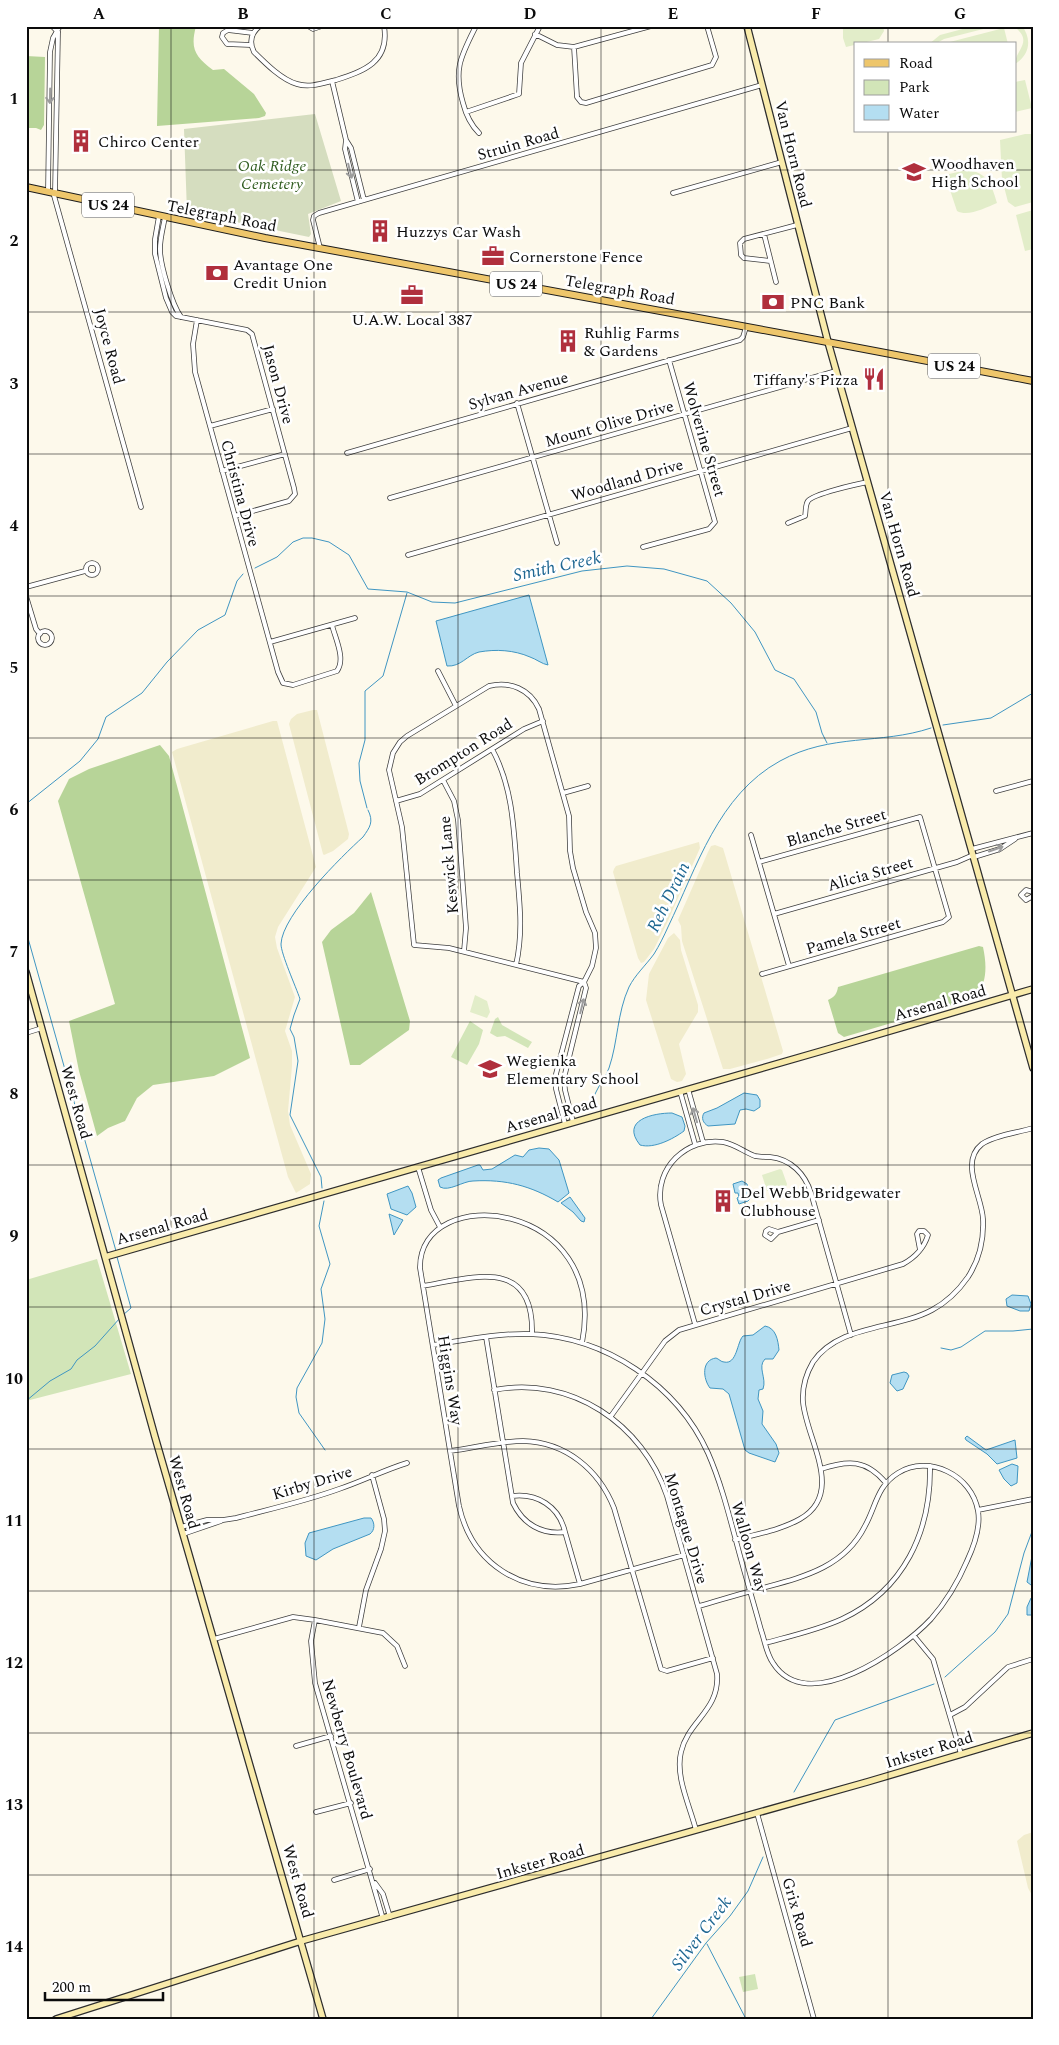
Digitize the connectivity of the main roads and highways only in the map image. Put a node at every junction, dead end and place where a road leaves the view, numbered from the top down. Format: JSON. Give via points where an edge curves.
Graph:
{"nodes":[{"id":1,"x":26,"y":187,"type":"edge"},
{"id":2,"x":1033,"y":382,"type":"edge"}],
"edges":[{"from":1,"to":2,"type":"main road","name":"Telegraph Road","number":"US 24","via":[[320,248]]}]}
